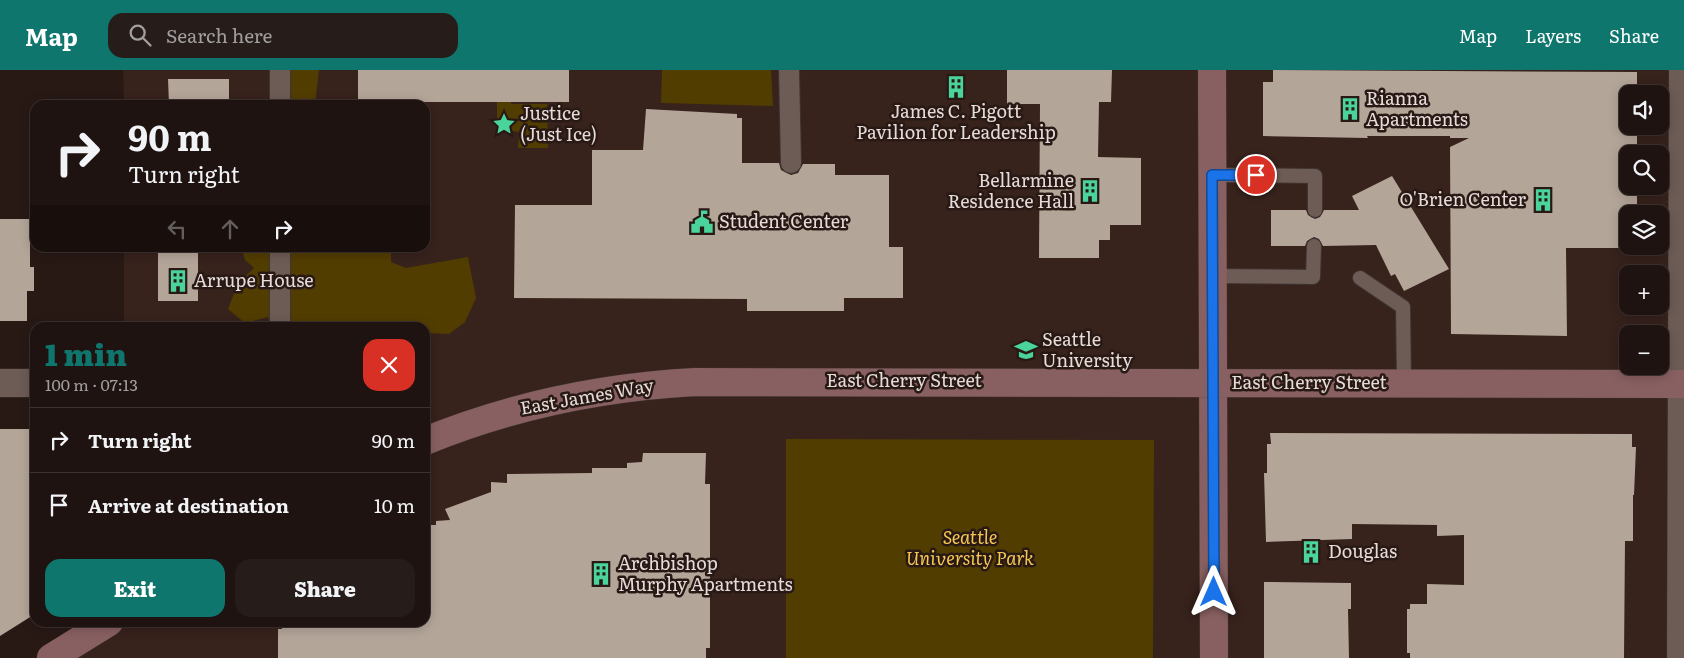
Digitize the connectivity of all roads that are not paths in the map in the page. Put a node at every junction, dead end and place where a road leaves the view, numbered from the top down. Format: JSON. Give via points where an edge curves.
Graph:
{"nodes":[{"id":1,"x":280,"y":70,"type":"edge"},
{"id":2,"x":789,"y":70,"type":"edge"},
{"id":3,"x":1212,"y":70,"type":"edge"},
{"id":4,"x":1683,"y":70,"type":"edge"},
{"id":5,"x":280,"y":100,"type":"edge"},
{"id":6,"x":790,"y":163,"type":"dead end"},
{"id":7,"x":1212,"y":175,"type":"junction"},
{"id":8,"x":1314,"y":210,"type":"dead end"},
{"id":9,"x":1314,"y":246,"type":"dead end"},
{"id":10,"x":280,"y":252,"type":"edge"},
{"id":11,"x":1212,"y":276,"type":"junction"},
{"id":12,"x":1360,"y":278,"type":"dead end"},
{"id":13,"x":280,"y":322,"type":"edge"},
{"id":14,"x":755,"y":382,"type":"joint"},
{"id":15,"x":0,"y":383,"type":"edge"},
{"id":16,"x":30,"y":383,"type":"edge"},
{"id":17,"x":1213,"y":383,"type":"junction"},
{"id":18,"x":1404,"y":383,"type":"junction"},
{"id":19,"x":1684,"y":384,"type":"edge"},
{"id":20,"x":430,"y":438,"type":"edge"},
{"id":21,"x":101,"y":627,"type":"edge"},
{"id":22,"x":51,"y":658,"type":"edge"},
{"id":23,"x":1214,"y":658,"type":"edge"},
{"id":24,"x":1681,"y":658,"type":"edge"}],
"edges":[{"from":1,"to":5,"type":"street"},
{"from":2,"to":6,"type":"street"},
{"from":3,"to":7,"type":"main road"},
{"from":4,"to":19,"type":"street"},
{"from":7,"to":8,"type":"lane","via":[[1315,176]]},
{"from":7,"to":11,"type":"main road"},
{"from":9,"to":11,"type":"lane","via":[[1314,277]]},
{"from":10,"to":13,"type":"street"},
{"from":11,"to":17,"type":"main road"},
{"from":12,"to":18,"type":"lane","via":[[1403,307]]},
{"from":14,"to":17,"type":"main road","name":"East Cherry Street"},
{"from":14,"to":20,"type":"main road","name":"East James Way","via":[[669,383],[594,393],[494,416]]},
{"from":15,"to":16,"type":"street"},
{"from":17,"to":18,"type":"main road","name":"East Cherry Street"},
{"from":17,"to":23,"type":"main road"},
{"from":18,"to":19,"type":"main road","name":"East Cherry Street"},
{"from":19,"to":24,"type":"street"},
{"from":21,"to":22,"type":"main road"}]}
